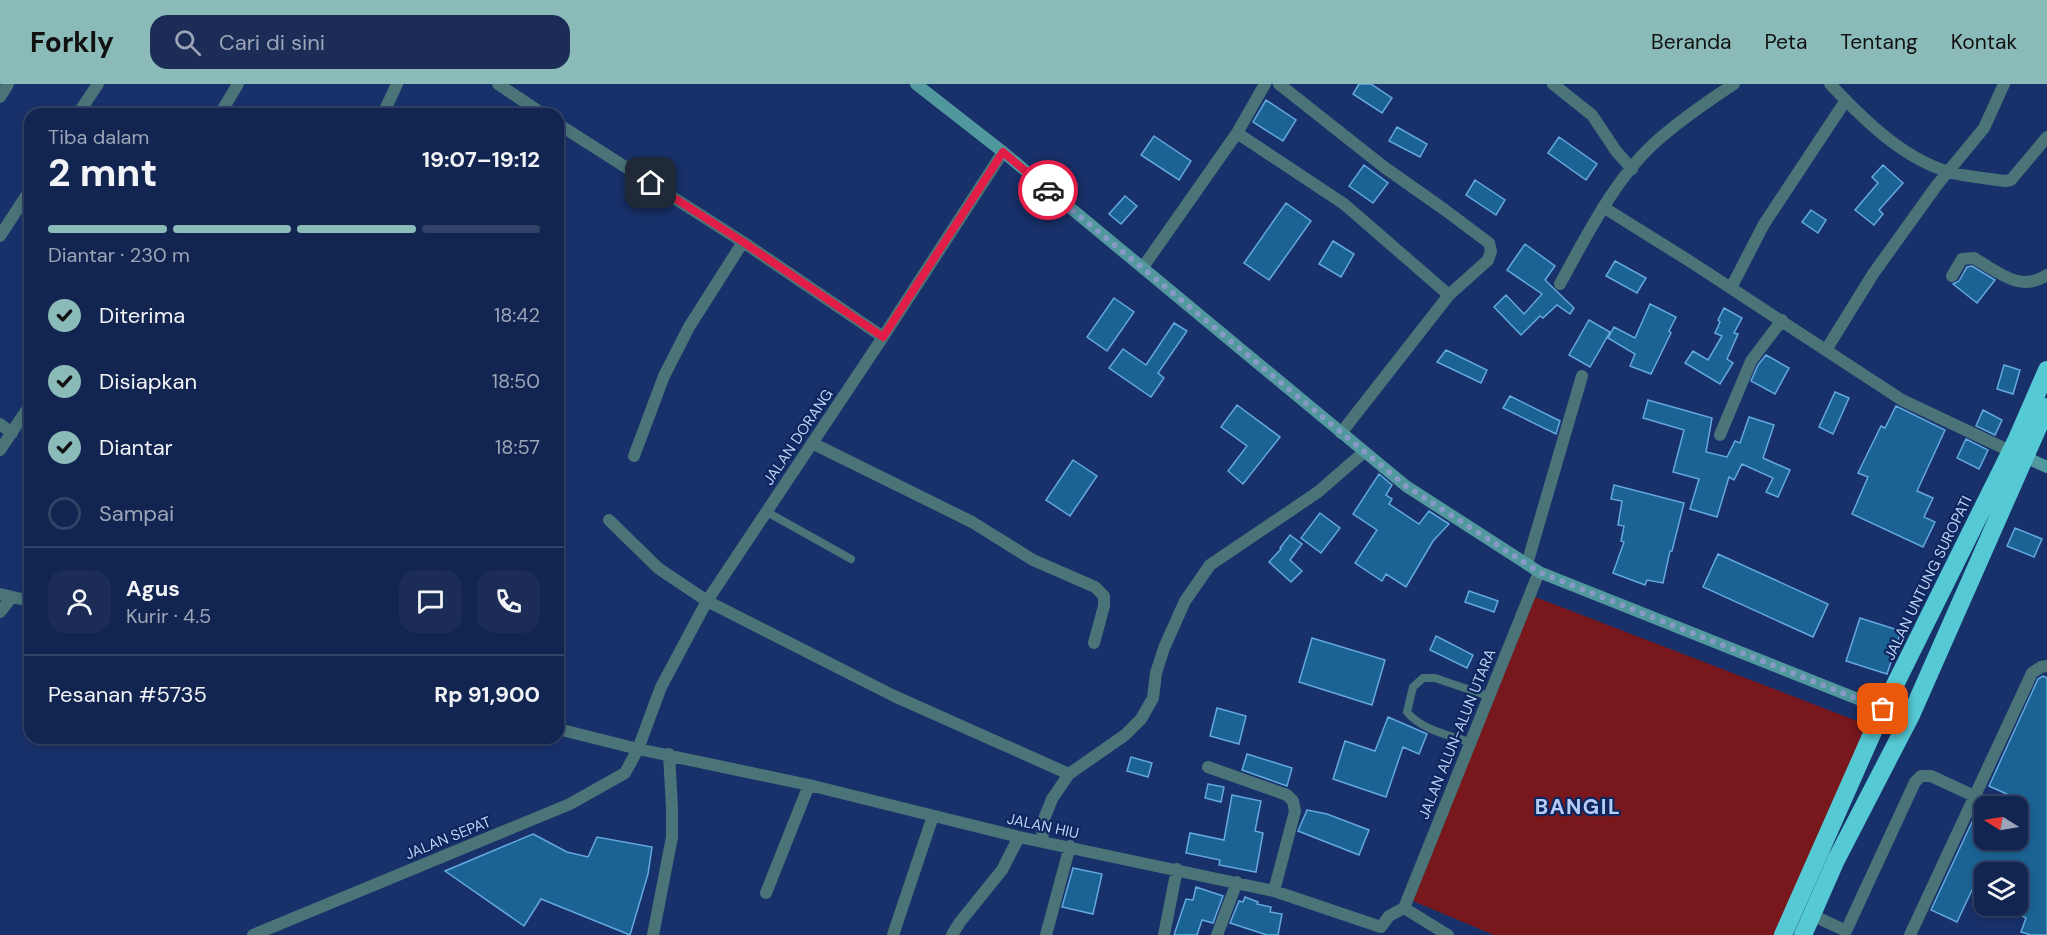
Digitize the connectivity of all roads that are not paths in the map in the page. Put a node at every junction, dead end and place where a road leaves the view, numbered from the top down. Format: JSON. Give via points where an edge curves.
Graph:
{"nodes":[{"id":1,"x":8,"y":84,"type":"edge"},
{"id":2,"x":98,"y":84,"type":"edge"},
{"id":3,"x":238,"y":84,"type":"edge"},
{"id":4,"x":397,"y":84,"type":"edge"},
{"id":5,"x":498,"y":84,"type":"edge"},
{"id":6,"x":916,"y":84,"type":"edge"},
{"id":7,"x":1265,"y":84,"type":"edge"},
{"id":8,"x":1279,"y":84,"type":"edge"},
{"id":9,"x":1553,"y":84,"type":"edge"},
{"id":10,"x":1734,"y":84,"type":"edge"},
{"id":11,"x":2004,"y":84,"type":"edge"},
{"id":12,"x":1839,"y":90,"type":"edge"},
{"id":13,"x":0,"y":97,"type":"edge"},
{"id":14,"x":82,"y":108,"type":"edge"},
{"id":15,"x":224,"y":108,"type":"edge"},
{"id":16,"x":386,"y":108,"type":"edge"},
{"id":17,"x":533,"y":108,"type":"edge"},
{"id":18,"x":564,"y":128,"type":"edge"},
{"id":19,"x":1237,"y":133,"type":"junction"},
{"id":20,"x":2047,"y":137,"type":"edge"},
{"id":21,"x":1003,"y":152,"type":"junction"},
{"id":22,"x":1632,"y":169,"type":"junction"},
{"id":23,"x":1948,"y":172,"type":"junction"},
{"id":24,"x":24,"y":199,"type":"edge"},
{"id":25,"x":1604,"y":207,"type":"junction"},
{"id":26,"x":0,"y":236,"type":"edge"},
{"id":27,"x":743,"y":242,"type":"junction"},
{"id":28,"x":1143,"y":267,"type":"junction"},
{"id":29,"x":2047,"y":275,"type":"edge"},
{"id":30,"x":1952,"y":276,"type":"dead end"},
{"id":31,"x":1560,"y":284,"type":"dead end"},
{"id":32,"x":1731,"y":288,"type":"junction"},
{"id":33,"x":1449,"y":295,"type":"junction"},
{"id":34,"x":1782,"y":320,"type":"junction"},
{"id":35,"x":883,"y":337,"type":"junction"},
{"id":36,"x":1826,"y":350,"type":"junction"},
{"id":37,"x":2047,"y":370,"type":"edge"},
{"id":38,"x":1582,"y":376,"type":"dead end"},
{"id":39,"x":2047,"y":407,"type":"edge"},
{"id":40,"x":24,"y":414,"type":"edge"},
{"id":41,"x":0,"y":424,"type":"edge"},
{"id":42,"x":12,"y":433,"type":"junction"},
{"id":43,"x":1341,"y":433,"type":"junction"},
{"id":44,"x":1720,"y":435,"type":"dead end"},
{"id":45,"x":812,"y":443,"type":"junction"},
{"id":46,"x":0,"y":450,"type":"edge"},
{"id":47,"x":1364,"y":452,"type":"junction"},
{"id":48,"x":2018,"y":454,"type":"junction"},
{"id":49,"x":634,"y":456,"type":"dead end"},
{"id":50,"x":2047,"y":466,"type":"edge"},
{"id":51,"x":767,"y":512,"type":"junction"},
{"id":52,"x":609,"y":520,"type":"dead end"},
{"id":53,"x":851,"y":559,"type":"dead end"},
{"id":54,"x":1527,"y":564,"type":"junction"},
{"id":55,"x":1539,"y":572,"type":"junction"},
{"id":56,"x":6,"y":595,"type":"edge"},
{"id":57,"x":24,"y":600,"type":"edge"},
{"id":58,"x":707,"y":601,"type":"junction"},
{"id":59,"x":0,"y":612,"type":"edge"},
{"id":60,"x":1094,"y":643,"type":"dead end"},
{"id":61,"x":2047,"y":666,"type":"edge"},
{"id":62,"x":1488,"y":696,"type":"junction"},
{"id":63,"x":1883,"y":709,"type":"junction"},
{"id":64,"x":564,"y":730,"type":"edge"},
{"id":65,"x":1469,"y":742,"type":"junction"},
{"id":66,"x":638,"y":749,"type":"junction"},
{"id":67,"x":669,"y":754,"type":"junction"},
{"id":68,"x":1208,"y":767,"type":"dead end"},
{"id":69,"x":1069,"y":774,"type":"junction"},
{"id":70,"x":809,"y":785,"type":"junction"},
{"id":71,"x":1975,"y":796,"type":"joint"},
{"id":72,"x":1974,"y":798,"type":"edge"},
{"id":73,"x":933,"y":816,"type":"junction"},
{"id":74,"x":1019,"y":837,"type":"junction"},
{"id":75,"x":1043,"y":840,"type":"junction"},
{"id":76,"x":1070,"y":846,"type":"junction"},
{"id":77,"x":1177,"y":869,"type":"junction"},
{"id":78,"x":1237,"y":882,"type":"junction"},
{"id":79,"x":1274,"y":891,"type":"junction"},
{"id":80,"x":766,"y":893,"type":"dead end"},
{"id":81,"x":1404,"y":908,"type":"junction"},
{"id":82,"x":1812,"y":915,"type":"junction"},
{"id":83,"x":1379,"y":931,"type":"edge"},
{"id":84,"x":1849,"y":933,"type":"edge"},
{"id":85,"x":253,"y":935,"type":"edge"},
{"id":86,"x":653,"y":935,"type":"edge"},
{"id":87,"x":893,"y":935,"type":"edge"},
{"id":88,"x":952,"y":935,"type":"edge"},
{"id":89,"x":1046,"y":935,"type":"edge"},
{"id":90,"x":1164,"y":935,"type":"edge"},
{"id":91,"x":1217,"y":935,"type":"edge"},
{"id":92,"x":1448,"y":935,"type":"edge"},
{"id":93,"x":1784,"y":935,"type":"edge"},
{"id":94,"x":1803,"y":935,"type":"edge"},
{"id":95,"x":1910,"y":935,"type":"edge"}],
"edges":[{"from":1,"to":13,"type":"street"},
{"from":2,"to":14,"type":"street"},
{"from":3,"to":15,"type":"street"},
{"from":4,"to":16,"type":"street"},
{"from":5,"to":17,"type":"street"},
{"from":6,"to":21,"type":"main road"},
{"from":7,"to":19,"type":"street"},
{"from":8,"to":33,"type":"street","via":[[1489,243],[1488,260]]},
{"from":9,"to":22,"type":"street","via":[[1592,115]]},
{"from":10,"to":22,"type":"street","via":[[1658,140]]},
{"from":11,"to":23,"type":"street","via":[[1983,128]]},
{"from":12,"to":23,"type":"street","via":[[1898,146]]},
{"from":12,"to":32,"type":"street"},
{"from":18,"to":27,"type":"street"},
{"from":19,"to":28,"type":"street"},
{"from":19,"to":33,"type":"street","via":[[1344,204]]},
{"from":20,"to":23,"type":"street","via":[[2011,180]]},
{"from":21,"to":28,"type":"main road"},
{"from":21,"to":35,"type":"street","name":"JALAN DORANG"},
{"from":22,"to":25,"type":"street"},
{"from":23,"to":36,"type":"street","via":[[1873,274]]},
{"from":24,"to":26,"type":"street"},
{"from":25,"to":31,"type":"street"},
{"from":25,"to":32,"type":"street"},
{"from":27,"to":35,"type":"street"},
{"from":27,"to":49,"type":"street","via":[[688,327],[664,376]]},
{"from":28,"to":43,"type":"main road"},
{"from":29,"to":30,"type":"street","via":[[2022,283],[1969,257],[1962,259]]},
{"from":32,"to":34,"type":"street"},
{"from":33,"to":43,"type":"street"},
{"from":34,"to":36,"type":"street"},
{"from":34,"to":44,"type":"street","via":[[1751,361]]},
{"from":35,"to":45,"type":"street","name":"JALAN DORANG"},
{"from":36,"to":48,"type":"street","via":[[1902,400]]},
{"from":37,"to":48,"type":"highway","name":"JALAN UNTUNG SUROPATI","via":[[2016,441]]},
{"from":38,"to":54,"type":"street"},
{"from":39,"to":48,"type":"highway","name":"JALAN UNTUNG SUROPATI"},
{"from":40,"to":42,"type":"street"},
{"from":41,"to":42,"type":"street"},
{"from":42,"to":46,"type":"street"},
{"from":43,"to":47,"type":"main road"},
{"from":45,"to":51,"type":"street","name":"JALAN DORANG"},
{"from":45,"to":60,"type":"street","via":[[972,522],[1033,560],[1095,587],[1104,596],[1104,606]]},
{"from":47,"to":54,"type":"main road","via":[[1406,486]]},
{"from":47,"to":69,"type":"street","via":[[1318,492],[1210,565],[1185,601],[1164,648],[1153,698],[1141,720]]},
{"from":48,"to":50,"type":"main road"},
{"from":48,"to":63,"type":"highway","name":"JALAN UNTUNG SUROPATI"},
{"from":48,"to":82,"type":"highway","name":"JALAN UNTUNG SUROPATI","via":[[1911,715]]},
{"from":51,"to":53,"type":"lane"},
{"from":51,"to":58,"type":"street","name":"JALAN DORANG"},
{"from":52,"to":58,"type":"street","via":[[658,568]]},
{"from":54,"to":55,"type":"main road"},
{"from":55,"to":62,"type":"street","name":"JALAN ALUN-ALUN UTARA"},
{"from":55,"to":63,"type":"main road"},
{"from":56,"to":57,"type":"street"},
{"from":56,"to":59,"type":"street"},
{"from":58,"to":66,"type":"street","name":"JALAN DORANG","via":[[661,687]]},
{"from":58,"to":69,"type":"street","via":[[894,696]]},
{"from":61,"to":71,"type":"street","via":[[2032,673]]},
{"from":62,"to":65,"type":"street","name":"JALAN ALUN-ALUN UTARA"},
{"from":62,"to":65,"type":"lane","via":[[1435,678],[1423,678],[1413,687],[1407,712],[1414,721]]},
{"from":63,"to":93,"type":"highway","name":"JALAN UNTUNG SUROPATI"},
{"from":64,"to":66,"type":"street","name":"JALAN HIU"},
{"from":65,"to":81,"type":"street","name":"JALAN ALUN-ALUN UTARA"},
{"from":66,"to":67,"type":"street","name":"JALAN HIU"},
{"from":66,"to":85,"type":"street","name":"JALAN SEPAT","via":[[625,773],[570,804]]},
{"from":67,"to":70,"type":"street","name":"JALAN HIU"},
{"from":67,"to":86,"type":"street","via":[[672,837]]},
{"from":68,"to":79,"type":"street","via":[[1287,795],[1293,801],[1295,811]]},
{"from":69,"to":75,"type":"street","via":[[1052,799],[1042,824]]},
{"from":70,"to":73,"type":"street","name":"JALAN HIU"},
{"from":70,"to":80,"type":"street"},
{"from":71,"to":84,"type":"street","via":[[1931,776],[1921,776],[1915,782]]},
{"from":72,"to":95,"type":"street"},
{"from":73,"to":74,"type":"street","name":"JALAN HIU"},
{"from":73,"to":87,"type":"street"},
{"from":74,"to":75,"type":"street","name":"JALAN HIU"},
{"from":74,"to":88,"type":"street","via":[[1002,870]]},
{"from":75,"to":76,"type":"street","name":"JALAN HIU"},
{"from":76,"to":77,"type":"street","name":"JALAN HIU"},
{"from":76,"to":89,"type":"street"},
{"from":77,"to":78,"type":"street","name":"JALAN HIU"},
{"from":77,"to":90,"type":"street"},
{"from":78,"to":79,"type":"street","name":"JALAN HIU"},
{"from":78,"to":91,"type":"street"},
{"from":79,"to":83,"type":"street","name":"JALAN HIU"},
{"from":81,"to":83,"type":"street","name":"JALAN HIU","via":[[1389,916]]},
{"from":81,"to":92,"type":"street"},
{"from":82,"to":84,"type":"street"},
{"from":82,"to":94,"type":"highway","name":"JALAN UNTUNG SUROPATI"}]}
